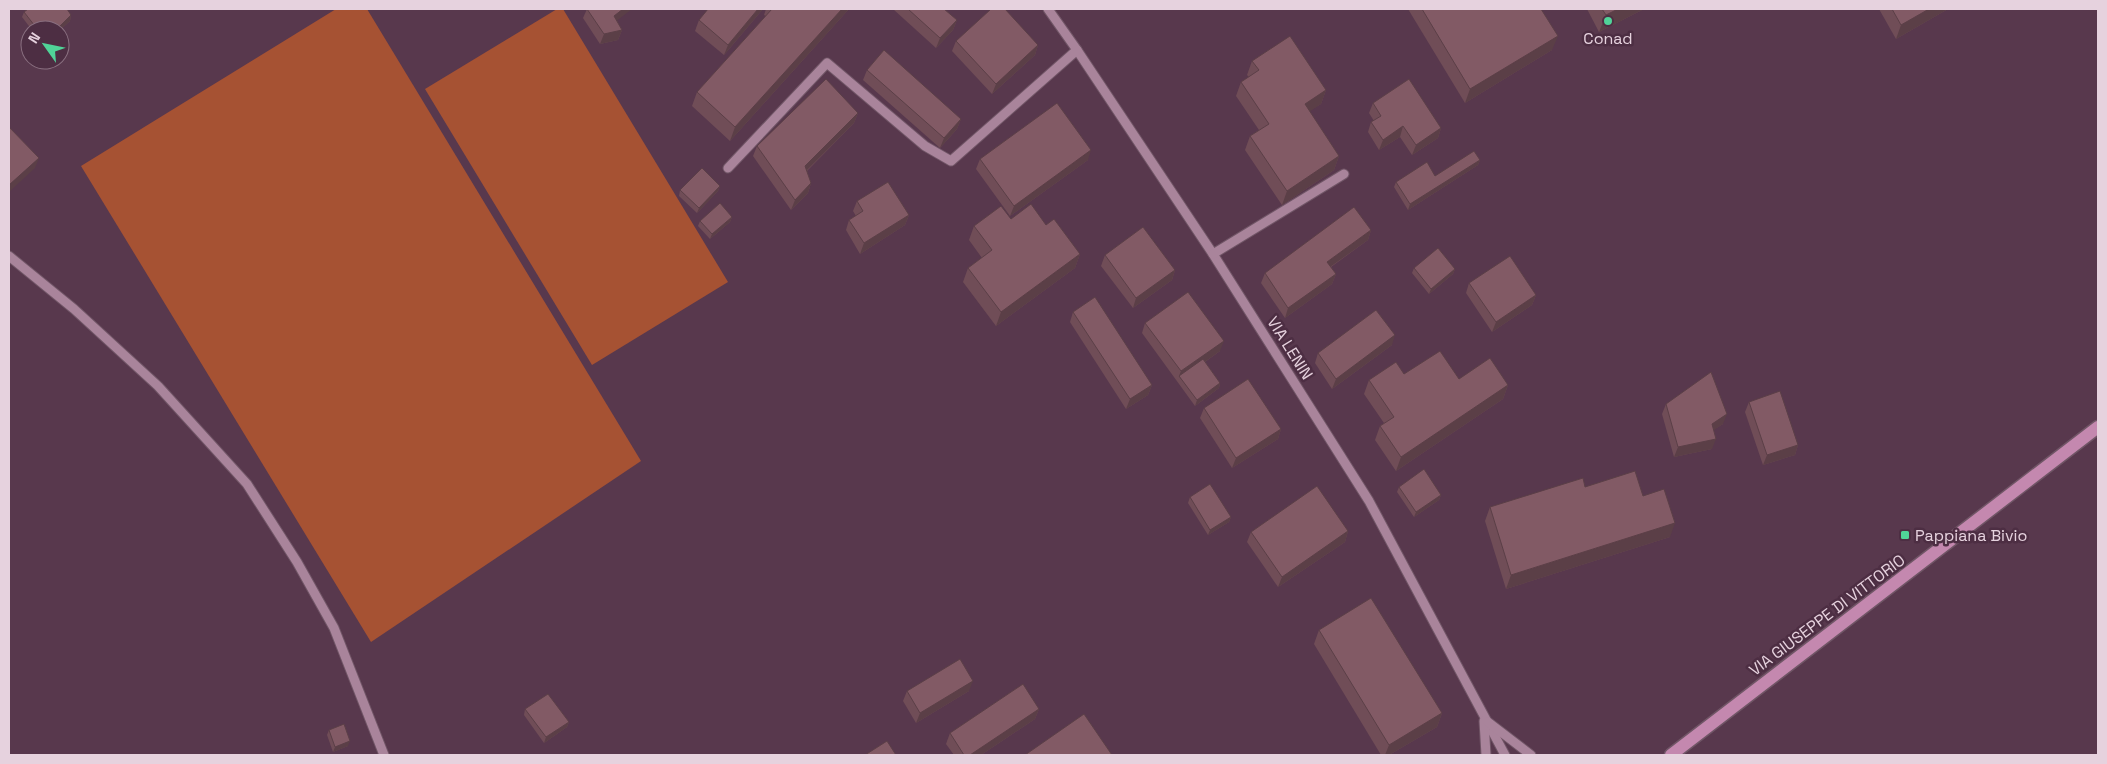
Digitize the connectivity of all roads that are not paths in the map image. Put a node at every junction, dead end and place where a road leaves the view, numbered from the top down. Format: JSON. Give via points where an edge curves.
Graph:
{"nodes":[{"id":1,"x":1048,"y":9,"type":"edge"},
{"id":2,"x":1077,"y":50,"type":"junction"},
{"id":3,"x":728,"y":168,"type":"dead end"},
{"id":4,"x":1344,"y":174,"type":"dead end"},
{"id":5,"x":1213,"y":254,"type":"junction"},
{"id":6,"x":9,"y":256,"type":"edge"},
{"id":7,"x":2098,"y":427,"type":"edge"},
{"id":8,"x":1484,"y":718,"type":"junction"},
{"id":9,"x":384,"y":755,"type":"edge"},
{"id":10,"x":1486,"y":755,"type":"edge"},
{"id":11,"x":1505,"y":755,"type":"edge"},
{"id":12,"x":1531,"y":755,"type":"edge"},
{"id":13,"x":1670,"y":755,"type":"edge"}],
"edges":[{"from":1,"to":2,"type":"street","name":"VIA LENIN"},
{"from":2,"to":3,"type":"street","via":[[951,161],[925,146],[826,63]]},
{"from":2,"to":5,"type":"street","name":"VIA LENIN"},
{"from":4,"to":5,"type":"street"},
{"from":5,"to":8,"type":"street","name":"VIA LENIN","via":[[1369,501]]},
{"from":6,"to":9,"type":"street","via":[[74,309],[158,386],[248,484],[334,628]]},
{"from":7,"to":13,"type":"main road","name":"VIA GIUSEPPE DI VITTORIO"},
{"from":8,"to":10,"type":"street","name":"VIA LENIN"},
{"from":8,"to":11,"type":"street","name":"VIA LENIN"},
{"from":8,"to":12,"type":"street","name":"VIA LENIN"}]}
